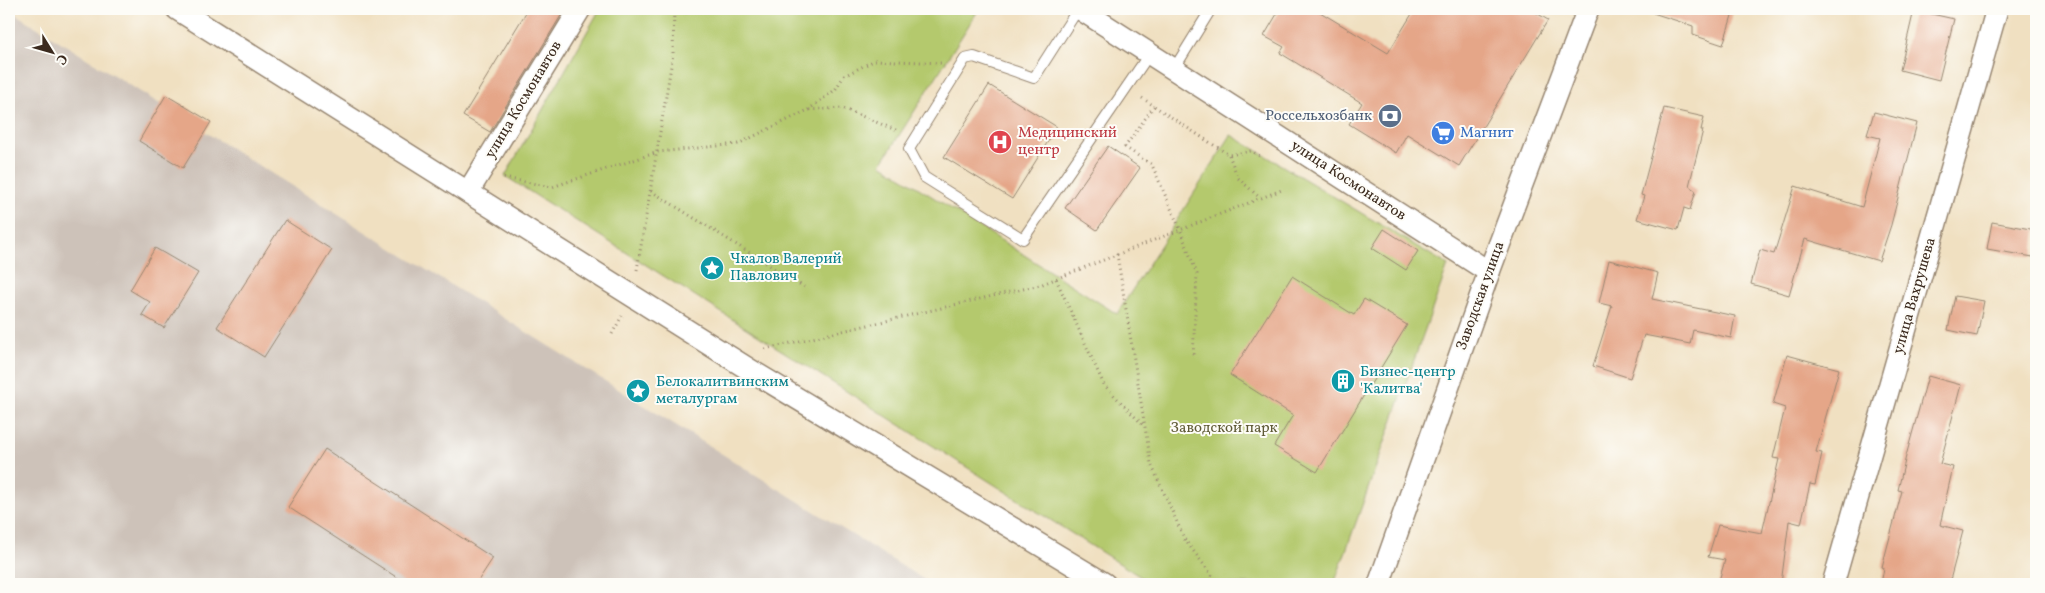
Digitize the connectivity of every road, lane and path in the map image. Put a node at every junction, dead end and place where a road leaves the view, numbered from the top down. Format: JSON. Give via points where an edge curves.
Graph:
{"nodes":[{"id":1,"x":177,"y":9,"type":"edge"},
{"id":2,"x":580,"y":9,"type":"edge"},
{"id":3,"x":674,"y":9,"type":"edge"},
{"id":4,"x":1079,"y":9,"type":"edge"},
{"id":5,"x":1211,"y":9,"type":"edge"},
{"id":6,"x":1588,"y":9,"type":"edge"},
{"id":7,"x":1997,"y":9,"type":"edge"},
{"id":8,"x":1150,"y":53,"type":"junction"},
{"id":9,"x":945,"y":63,"type":"dead end"},
{"id":10,"x":1174,"y":69,"type":"junction"},
{"id":11,"x":1127,"y":88,"type":"junction"},
{"id":12,"x":1154,"y":106,"type":"junction"},
{"id":13,"x":808,"y":110,"type":"junction"},
{"id":14,"x":901,"y":132,"type":"dead end"},
{"id":15,"x":658,"y":152,"type":"junction"},
{"id":16,"x":1229,"y":155,"type":"junction"},
{"id":17,"x":1267,"y":160,"type":"dead end"},
{"id":18,"x":479,"y":174,"type":"junction"},
{"id":19,"x":1284,"y":189,"type":"dead end"},
{"id":20,"x":650,"y":191,"type":"junction"},
{"id":21,"x":468,"y":192,"type":"junction"},
{"id":22,"x":1260,"y":198,"type":"junction"},
{"id":23,"x":1180,"y":230,"type":"junction"},
{"id":24,"x":1117,"y":254,"type":"junction"},
{"id":25,"x":1489,"y":272,"type":"junction"},
{"id":26,"x":1056,"y":279,"type":"junction"},
{"id":27,"x":804,"y":287,"type":"dead end"},
{"id":28,"x":632,"y":296,"type":"junction"},
{"id":29,"x":612,"y":334,"type":"dead end"},
{"id":30,"x":764,"y":350,"type":"dead end"},
{"id":31,"x":1193,"y":358,"type":"dead end"},
{"id":32,"x":1144,"y":426,"type":"junction"},
{"id":33,"x":1214,"y":578,"type":"dead end"},
{"id":34,"x":1105,"y":584,"type":"edge"},
{"id":35,"x":1379,"y":584,"type":"edge"},
{"id":36,"x":1833,"y":584,"type":"edge"}],
"edges":[{"from":1,"to":21,"type":"street"},
{"from":2,"to":18,"type":"street","name":"улица Космонавтов"},
{"from":3,"to":15,"type":"path","via":[[673,54]]},
{"from":4,"to":8,"type":"street","name":"улица Космонавтов"},
{"from":4,"to":11,"type":"lane","via":[[1034,78],[974,57],[965,59],[909,149],[924,177],[1024,239]]},
{"from":5,"to":10,"type":"lane"},
{"from":6,"to":25,"type":"street","name":"Заводская улица"},
{"from":7,"to":36,"type":"street","name":"улица Вахрушева"},
{"from":8,"to":10,"type":"street","name":"улица Космонавтов"},
{"from":8,"to":11,"type":"lane"},
{"from":9,"to":13,"type":"path","via":[[875,60],[844,76],[835,90]]},
{"from":10,"to":25,"type":"street","name":"улица Космонавтов"},
{"from":11,"to":12,"type":"path"},
{"from":12,"to":16,"type":"path"},
{"from":12,"to":23,"type":"path","via":[[1125,147],[1152,165]]},
{"from":13,"to":14,"type":"path","via":[[842,108]]},
{"from":13,"to":15,"type":"path","via":[[738,144]]},
{"from":15,"to":18,"type":"path","via":[[552,187]]},
{"from":15,"to":20,"type":"path"},
{"from":16,"to":17,"type":"path","via":[[1251,151]]},
{"from":16,"to":22,"type":"path","via":[[1238,178]]},
{"from":18,"to":21,"type":"street","name":"улица Космонавтов"},
{"from":19,"to":22,"type":"path"},
{"from":20,"to":27,"type":"path"},
{"from":20,"to":28,"type":"path"},
{"from":21,"to":28,"type":"street"},
{"from":22,"to":23,"type":"path"},
{"from":23,"to":24,"type":"path"},
{"from":23,"to":31,"type":"path","via":[[1197,274]]},
{"from":24,"to":26,"type":"path"},
{"from":24,"to":32,"type":"path"},
{"from":25,"to":35,"type":"street","name":"Заводская улица"},
{"from":26,"to":30,"type":"path"},
{"from":26,"to":32,"type":"path","via":[[1104,385]]},
{"from":28,"to":29,"type":"path"},
{"from":28,"to":34,"type":"street"},
{"from":32,"to":33,"type":"path","via":[[1150,464],[1185,540]]}]}
